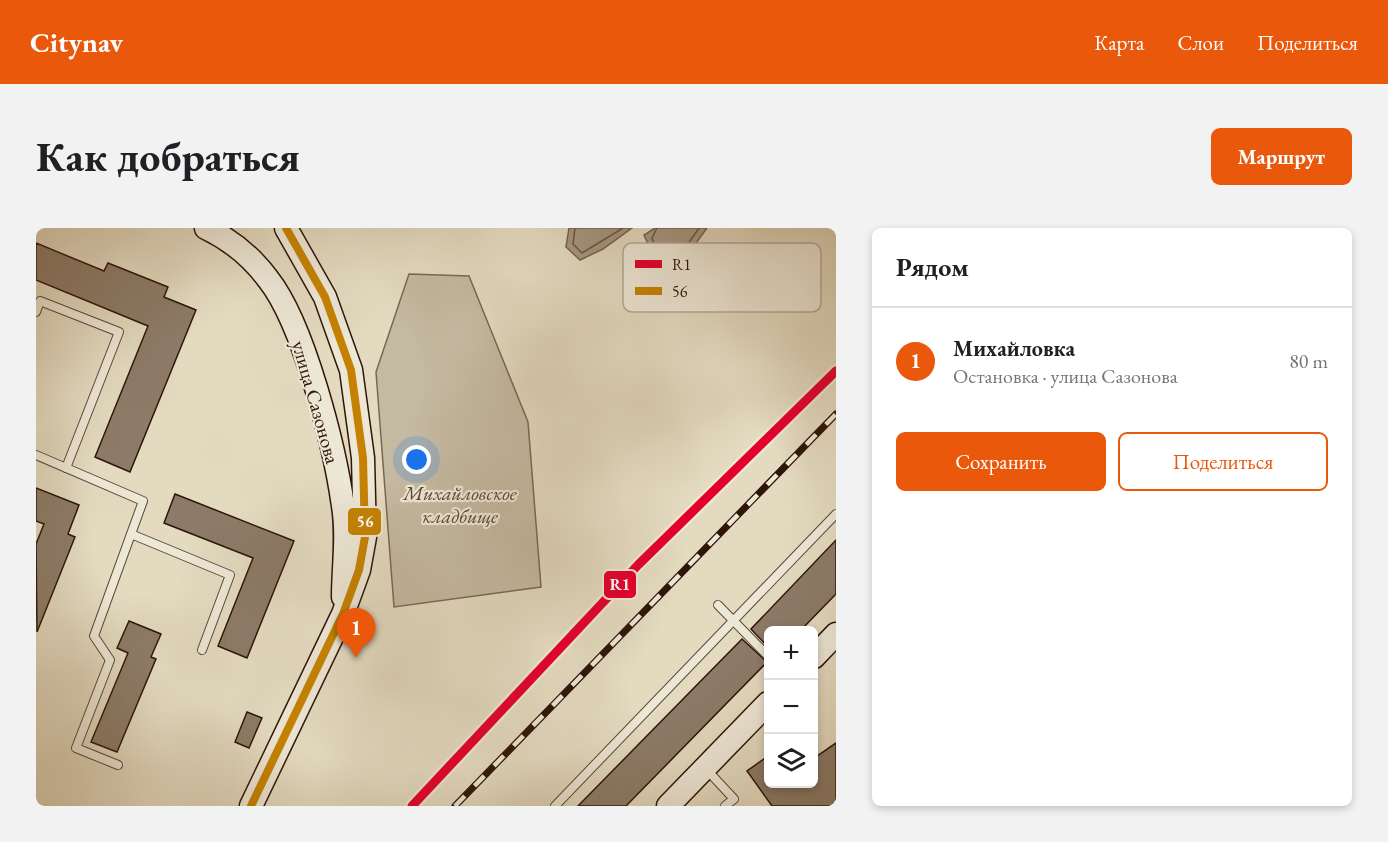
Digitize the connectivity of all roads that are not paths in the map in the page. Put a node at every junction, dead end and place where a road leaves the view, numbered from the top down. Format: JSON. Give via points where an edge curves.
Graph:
{"nodes":[{"id":1,"x":206,"y":228,"type":"edge"},
{"id":2,"x":286,"y":228,"type":"edge"},
{"id":3,"x":36,"y":312,"type":"edge"},
{"id":4,"x":36,"y":455,"type":"edge"},
{"id":5,"x":66,"y":468,"type":"junction"},
{"id":6,"x":836,"y":514,"type":"edge"},
{"id":7,"x":131,"y":534,"type":"junction"},
{"id":8,"x":718,"y":605,"type":"dead end"},
{"id":9,"x":342,"y":614,"type":"junction"},
{"id":10,"x":733,"y":621,"type":"junction"},
{"id":11,"x":836,"y":634,"type":"edge"},
{"id":12,"x":202,"y":650,"type":"dead end"},
{"id":13,"x":764,"y":652,"type":"edge"},
{"id":14,"x":818,"y":652,"type":"edge"},
{"id":15,"x":764,"y":707,"type":"edge"},
{"id":16,"x":118,"y":765,"type":"dead end"},
{"id":17,"x":705,"y":768,"type":"junction"},
{"id":18,"x":251,"y":806,"type":"edge"},
{"id":19,"x":555,"y":806,"type":"edge"},
{"id":20,"x":668,"y":806,"type":"edge"},
{"id":21,"x":725,"y":806,"type":"edge"}],
"edges":[{"from":1,"to":9,"type":"main road","name":"улица Сазонова","via":[[230,239],[270,280],[313,379],[344,508]]},
{"from":2,"to":9,"type":"main road","name":"улица Сазонова","via":[[325,297],[351,370],[363,458],[365,537],[359,570]]},
{"from":3,"to":5,"type":"lane","via":[[40,301],[119,332]]},
{"from":4,"to":5,"type":"lane"},
{"from":5,"to":7,"type":"lane","via":[[143,501]]},
{"from":6,"to":10,"type":"lane"},
{"from":7,"to":12,"type":"lane","via":[[230,575]]},
{"from":7,"to":16,"type":"lane","via":[[94,636],[110,660],[76,748]]},
{"from":8,"to":10,"type":"lane"},
{"from":9,"to":18,"type":"main road","name":"улица Сазонова"},
{"from":10,"to":13,"type":"lane"},
{"from":10,"to":19,"type":"lane"},
{"from":11,"to":14,"type":"main road"},
{"from":15,"to":17,"type":"main road"},
{"from":17,"to":20,"type":"main road"},
{"from":17,"to":21,"type":"lane","via":[[734,799]]}]}
